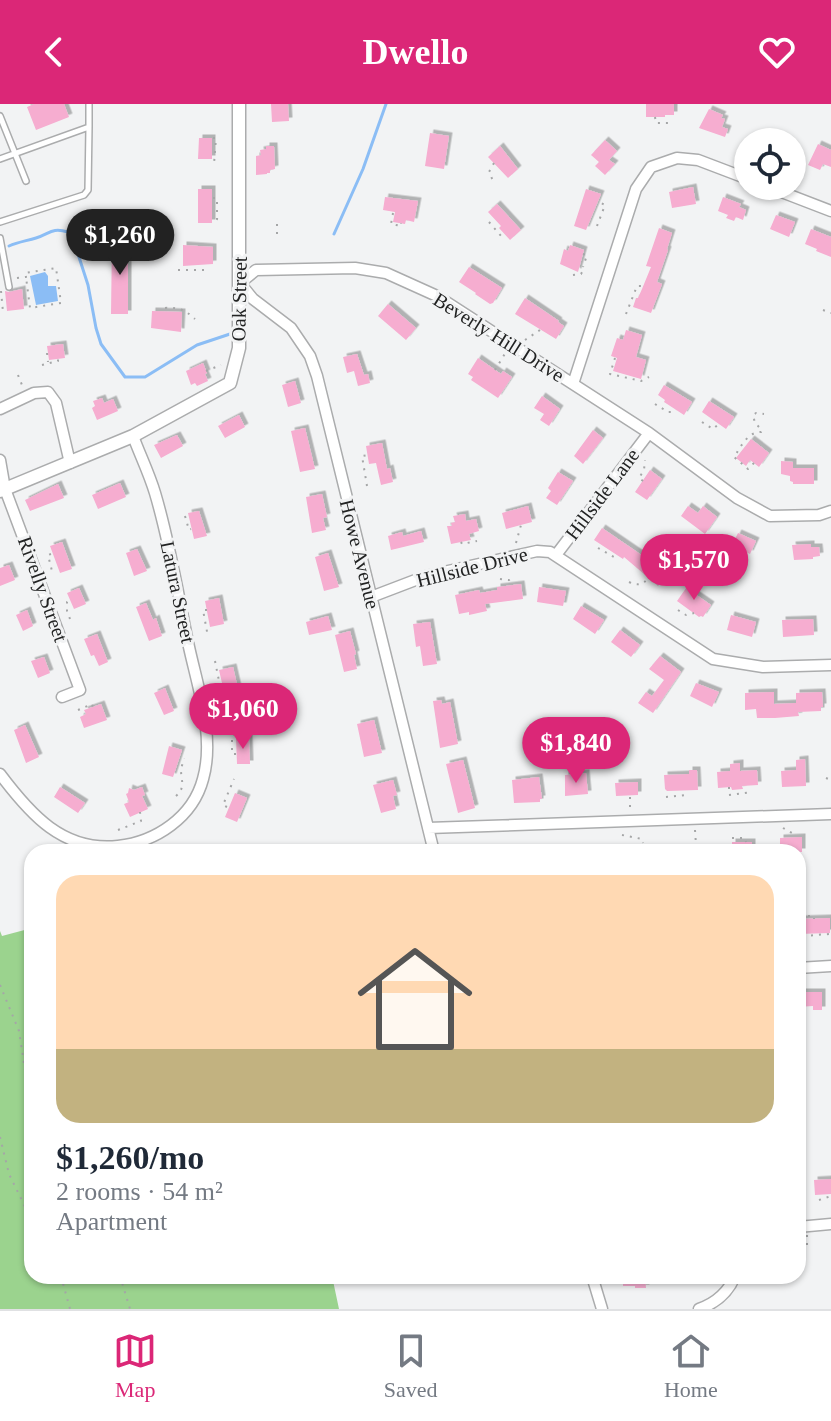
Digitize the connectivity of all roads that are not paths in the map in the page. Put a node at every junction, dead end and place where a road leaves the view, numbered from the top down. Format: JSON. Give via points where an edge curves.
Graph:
{"nodes":[{"id":1,"x":89,"y":104,"type":"edge"},
{"id":2,"x":239,"y":104,"type":"edge"},
{"id":3,"x":0,"y":116,"type":"edge"},
{"id":4,"x":89,"y":127,"type":"junction"},
{"id":5,"x":15,"y":154,"type":"junction"},
{"id":6,"x":0,"y":159,"type":"edge"},
{"id":7,"x":734,"y":174,"type":"edge"},
{"id":8,"x":26,"y":181,"type":"dead end"},
{"id":9,"x":802,"y":200,"type":"edge"},
{"id":10,"x":831,"y":211,"type":"edge"},
{"id":11,"x":0,"y":222,"type":"edge"},
{"id":12,"x":0,"y":238,"type":"edge"},
{"id":13,"x":240,"y":283,"type":"junction"},
{"id":14,"x":9,"y":287,"type":"road end"},
{"id":15,"x":573,"y":384,"type":"junction"},
{"id":16,"x":0,"y":409,"type":"edge"},
{"id":17,"x":649,"y":433,"type":"junction"},
{"id":18,"x":133,"y":436,"type":"junction"},
{"id":19,"x":0,"y":460,"type":"edge"},
{"id":20,"x":70,"y":463,"type":"junction"},
{"id":21,"x":3,"y":490,"type":"edge"},
{"id":22,"x":831,"y":511,"type":"edge"},
{"id":23,"x":556,"y":555,"type":"junction"},
{"id":24,"x":371,"y":597,"type":"junction"},
{"id":25,"x":831,"y":665,"type":"edge"},
{"id":26,"x":62,"y":697,"type":"dead end"},
{"id":27,"x":0,"y":774,"type":"edge"},
{"id":28,"x":831,"y":814,"type":"edge"},
{"id":29,"x":428,"y":828,"type":"junction"},
{"id":30,"x":80,"y":844,"type":"edge"},
{"id":31,"x":127,"y":844,"type":"edge"},
{"id":32,"x":432,"y":844,"type":"edge"},
{"id":33,"x":831,"y":966,"type":"edge"},
{"id":34,"x":806,"y":968,"type":"edge"},
{"id":35,"x":831,"y":1224,"type":"edge"},
{"id":36,"x":806,"y":1229,"type":"edge"},
{"id":37,"x":594,"y":1284,"type":"edge"},
{"id":38,"x":731,"y":1284,"type":"edge"},
{"id":39,"x":602,"y":1309,"type":"edge"},
{"id":40,"x":699,"y":1309,"type":"edge"}],
"edges":[{"from":1,"to":4,"type":"lane"},
{"from":2,"to":13,"type":"street","name":"Oak Street"},
{"from":3,"to":5,"type":"lane"},
{"from":4,"to":5,"type":"lane"},
{"from":4,"to":11,"type":"lane","via":[[84,195]]},
{"from":5,"to":6,"type":"lane"},
{"from":5,"to":8,"type":"lane"},
{"from":7,"to":15,"type":"street","name":"Beverly Hill Drive","via":[[677,158],[651,167],[636,189]]},
{"from":9,"to":10,"type":"street"},
{"from":12,"to":14,"type":"lane"},
{"from":13,"to":15,"type":"street","name":"Beverly Hill Drive","via":[[256,270],[355,268],[386,273],[437,296]]},
{"from":13,"to":18,"type":"street","name":"Oak Street","via":[[239,348],[230,383]]},
{"from":13,"to":24,"type":"street","name":"Howe Avenue","via":[[291,328],[310,356]]},
{"from":15,"to":17,"type":"street","name":"Beverly Hill Drive"},
{"from":16,"to":20,"type":"street","via":[[48,392]]},
{"from":17,"to":22,"type":"street","name":"Beverly Hill Drive","via":[[770,516]]},
{"from":17,"to":23,"type":"street","name":"Hillside Lane"},
{"from":18,"to":20,"type":"street","name":"Oak Street"},
{"from":18,"to":31,"type":"street","name":"Latura Street","via":[[163,522],[207,757],[200,788],[183,814],[157,833]]},
{"from":19,"to":21,"type":"street","name":"Rivelly Street"},
{"from":20,"to":21,"type":"street","name":"Oak Street"},
{"from":21,"to":26,"type":"street","name":"Rivelly Street","via":[[80,690]]},
{"from":23,"to":24,"type":"street","name":"Hillside Drive","via":[[537,551],[426,576]]},
{"from":23,"to":25,"type":"street","name":"Hillside Drive","via":[[713,659],[763,667]]},
{"from":24,"to":29,"type":"street","name":"Howe Avenue"},
{"from":27,"to":30,"type":"street","name":"Latura Street","via":[[46,825]]},
{"from":28,"to":29,"type":"street"},
{"from":29,"to":32,"type":"street","name":"Howe Avenue"},
{"from":33,"to":34,"type":"street"},
{"from":35,"to":36,"type":"street"},
{"from":37,"to":39,"type":"street"},
{"from":38,"to":40,"type":"street","via":[[720,1298]]}]}
